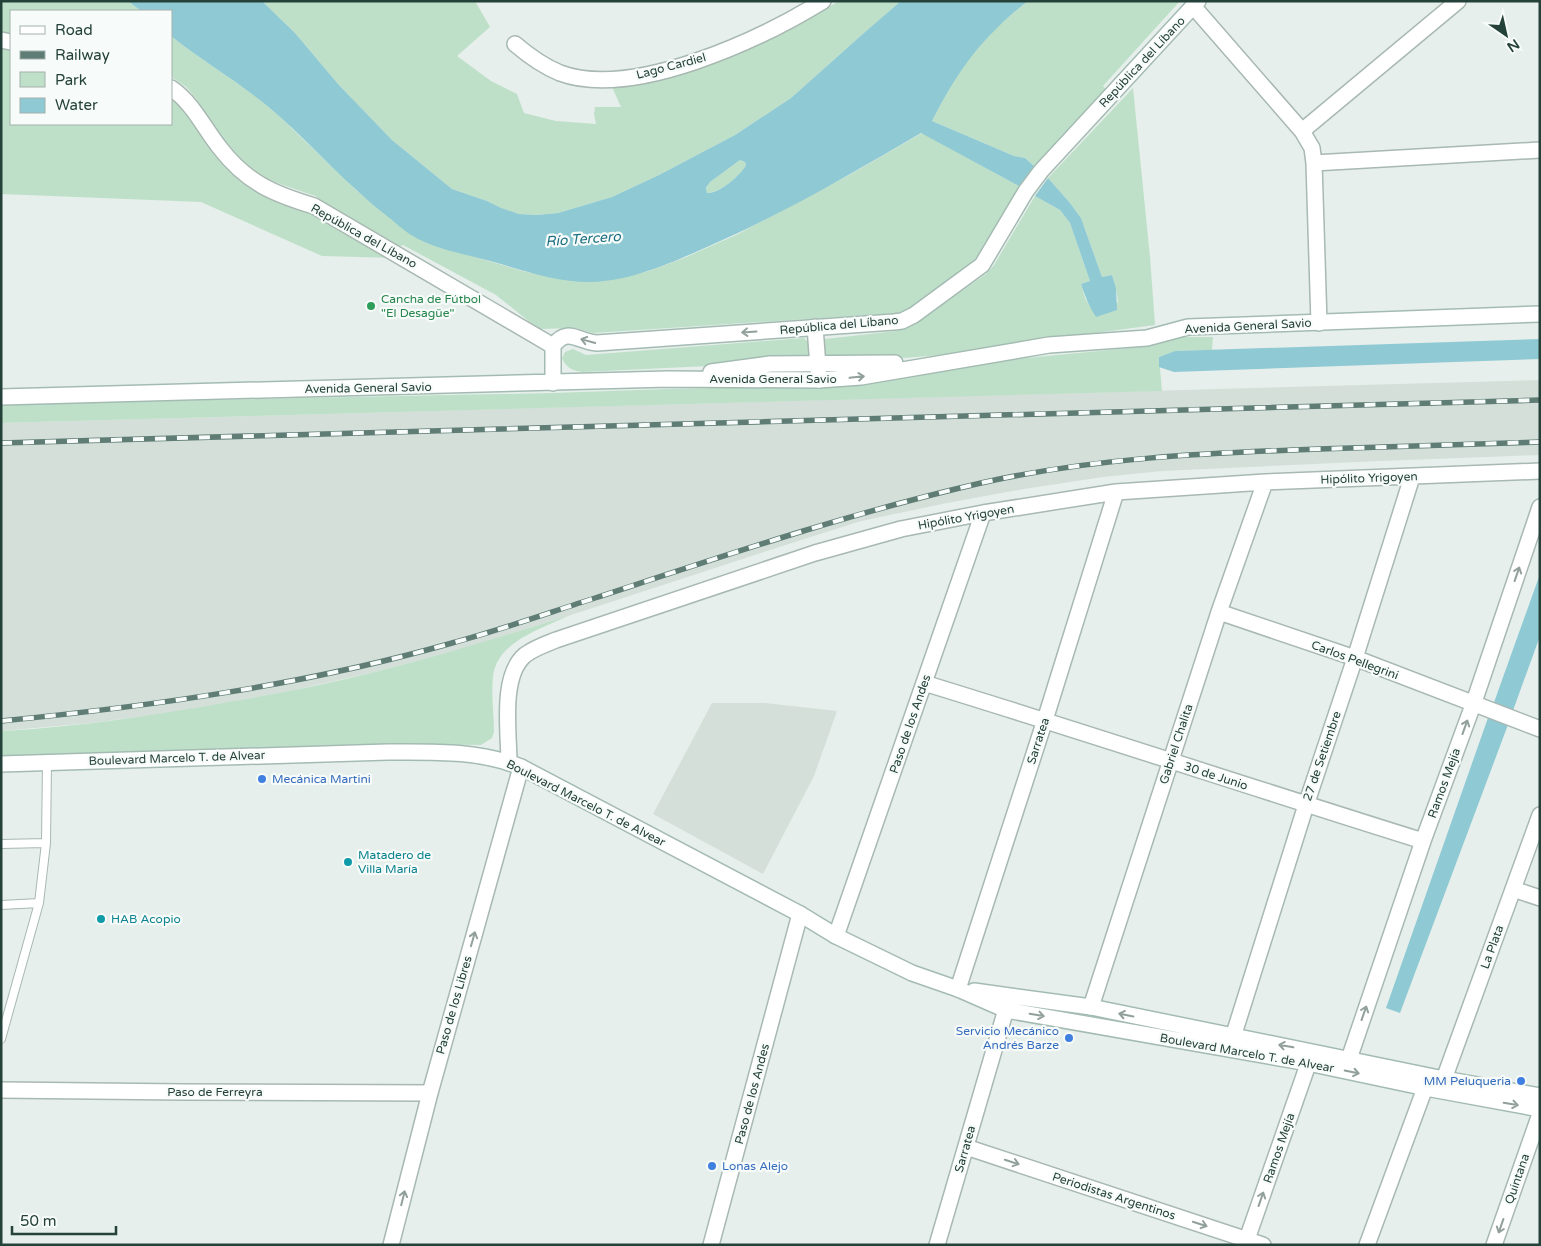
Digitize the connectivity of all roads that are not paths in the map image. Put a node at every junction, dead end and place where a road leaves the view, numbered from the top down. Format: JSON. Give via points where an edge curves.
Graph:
{"nodes":[{"id":1,"x":823,"y":1,"type":"edge"},
{"id":2,"x":1458,"y":1,"type":"edge"},
{"id":3,"x":1196,"y":4,"type":"edge"},
{"id":4,"x":515,"y":44,"type":"dead end"},
{"id":5,"x":172,"y":89,"type":"edge"},
{"id":6,"x":1302,"y":131,"type":"junction"},
{"id":7,"x":1540,"y":150,"type":"edge"},
{"id":8,"x":1314,"y":163,"type":"junction"},
{"id":9,"x":1540,"y":314,"type":"edge"},
{"id":10,"x":1320,"y":323,"type":"junction"},
{"id":11,"x":815,"y":328,"type":"junction"},
{"id":12,"x":553,"y":346,"type":"junction"},
{"id":13,"x":965,"y":359,"type":"junction"},
{"id":14,"x":818,"y":364,"type":"junction"},
{"id":15,"x":668,"y":379,"type":"junction"},
{"id":16,"x":819,"y":380,"type":"junction"},
{"id":17,"x":553,"y":383,"type":"junction"},
{"id":18,"x":1,"y":397,"type":"edge"},
{"id":19,"x":1540,"y":471,"type":"edge"},
{"id":20,"x":1412,"y":476,"type":"junction"},
{"id":21,"x":1265,"y":482,"type":"junction"},
{"id":22,"x":1116,"y":492,"type":"junction"},
{"id":23,"x":1540,"y":507,"type":"edge"},
{"id":24,"x":983,"y":513,"type":"junction"},
{"id":25,"x":1219,"y":612,"type":"junction"},
{"id":26,"x":1355,"y":658,"type":"junction"},
{"id":27,"x":924,"y":683,"type":"junction"},
{"id":28,"x":1473,"y":704,"type":"junction"},
{"id":29,"x":1045,"y":720,"type":"junction"},
{"id":30,"x":1540,"y":729,"type":"edge"},
{"id":31,"x":1170,"y":761,"type":"junction"},
{"id":32,"x":47,"y":762,"type":"junction"},
{"id":33,"x":1,"y":764,"type":"edge"},
{"id":34,"x":515,"y":765,"type":"junction"},
{"id":35,"x":1306,"y":804,"type":"junction"},
{"id":36,"x":1540,"y":815,"type":"edge"},
{"id":37,"x":1422,"y":841,"type":"junction"},
{"id":38,"x":46,"y":843,"type":"junction"},
{"id":39,"x":1,"y":844,"type":"edge"},
{"id":40,"x":1513,"y":889,"type":"junction"},
{"id":41,"x":1540,"y":898,"type":"edge"},
{"id":42,"x":39,"y":903,"type":"junction"},
{"id":43,"x":1,"y":905,"type":"edge"},
{"id":44,"x":800,"y":914,"type":"junction"},
{"id":45,"x":836,"y":936,"type":"junction"},
{"id":46,"x":958,"y":989,"type":"junction"},
{"id":47,"x":1008,"y":1002,"type":"junction"},
{"id":48,"x":1091,"y":1007,"type":"junction"},
{"id":49,"x":1232,"y":1037,"type":"junction"},
{"id":50,"x":1,"y":1039,"type":"edge"},
{"id":51,"x":1310,"y":1057,"type":"junction"},
{"id":52,"x":1349,"y":1059,"type":"junction"},
{"id":53,"x":1433,"y":1081,"type":"junction"},
{"id":54,"x":1,"y":1090,"type":"edge"},
{"id":55,"x":430,"y":1093,"type":"junction"},
{"id":56,"x":1540,"y":1096,"type":"edge"},
{"id":57,"x":1540,"y":1109,"type":"edge"},
{"id":58,"x":1540,"y":1114,"type":"edge"},
{"id":59,"x":966,"y":1147,"type":"junction"},
{"id":60,"x":1246,"y":1242,"type":"edge"},
{"id":61,"x":391,"y":1245,"type":"edge"},
{"id":62,"x":711,"y":1245,"type":"edge"},
{"id":63,"x":937,"y":1245,"type":"edge"},
{"id":64,"x":1263,"y":1245,"type":"edge"},
{"id":65,"x":1367,"y":1245,"type":"edge"},
{"id":66,"x":1494,"y":1245,"type":"edge"}],
"edges":[{"from":1,"to":4,"type":"street","name":"Lago Cardiel","via":[[780,26],[731,48],[676,67],[639,75],[600,79],[562,73],[529,56]]},
{"from":2,"to":6,"type":"street"},
{"from":3,"to":6,"type":"street"},
{"from":3,"to":11,"type":"street","name":"República del Líbano","via":[[1041,171],[982,265],[902,321]]},
{"from":5,"to":12,"type":"street","name":"República del Líbano","via":[[191,107],[221,149],[265,188],[314,206]]},
{"from":6,"to":8,"type":"street","via":[[1312,148]]},
{"from":7,"to":8,"type":"street"},
{"from":8,"to":10,"type":"street"},
{"from":9,"to":10,"type":"street","name":"Avenida General Savio"},
{"from":10,"to":13,"type":"street","name":"Avenida General Savio","via":[[1188,327],[1147,338],[1049,346]]},
{"from":11,"to":12,"type":"street","name":"República del Líbano","one_way":true,"via":[[597,343],[568,336]]},
{"from":11,"to":14,"type":"street"},
{"from":12,"to":17,"type":"street"},
{"from":13,"to":14,"type":"street"},
{"from":16,"to":13,"type":"street","name":"Avenida General Savio","one_way":true,"via":[[861,377]]},
{"from":14,"to":15,"type":"street","via":[[754,365]]},
{"from":14,"to":16,"type":"street"},
{"from":15,"to":16,"type":"street","name":"Avenida General Savio"},
{"from":15,"to":17,"type":"street","name":"Avenida General Savio"},
{"from":17,"to":18,"type":"street","name":"Avenida General Savio"},
{"from":19,"to":20,"type":"street","name":"Hipólito Yrigoyen"},
{"from":20,"to":21,"type":"street","name":"Hipólito Yrigoyen"},
{"from":20,"to":26,"type":"street","name":"27 de Setiembre"},
{"from":21,"to":22,"type":"street","name":"Hipólito Yrigoyen"},
{"from":21,"to":25,"type":"street","name":"Gabriel Chalita"},
{"from":22,"to":24,"type":"street","name":"Hipólito Yrigoyen"},
{"from":22,"to":29,"type":"street","name":"Sarratea"},
{"from":28,"to":23,"type":"street","name":"Ramos Mejía","one_way":true},
{"from":24,"to":27,"type":"street","name":"Paso de los Andes"},
{"from":24,"to":34,"type":"street","name":"Hipólito Yrigoyen","via":[[901,529],[815,553],[538,647],[518,663],[511,679],[508,704]]},
{"from":25,"to":26,"type":"street","name":"Carlos Pellegrini"},
{"from":25,"to":31,"type":"street","name":"Gabriel Chalita"},
{"from":26,"to":28,"type":"street","name":"Carlos Pellegrini"},
{"from":26,"to":35,"type":"street","name":"27 de Setiembre"},
{"from":27,"to":29,"type":"street","name":"30 de Junio"},
{"from":27,"to":45,"type":"street","name":"Paso de los Andes"},
{"from":28,"to":30,"type":"street","name":"Carlos Pellegrini"},
{"from":37,"to":28,"type":"street","name":"Ramos Mejía","one_way":true},
{"from":29,"to":31,"type":"street","name":"30 de Junio"},
{"from":29,"to":46,"type":"street","name":"Sarratea"},
{"from":31,"to":35,"type":"street","name":"30 de Junio"},
{"from":31,"to":48,"type":"street","name":"Gabriel Chalita"},
{"from":32,"to":33,"type":"street","name":"Boulevard Marcelo T. de Alvear"},
{"from":32,"to":34,"type":"street","name":"Boulevard Marcelo T. de Alvear","via":[[436,752],[474,754]]},
{"from":32,"to":38,"type":"lane"},
{"from":34,"to":44,"type":"street","name":"Boulevard Marcelo T. de Alvear"},
{"from":55,"to":34,"type":"street","name":"Paso de los Libres","one_way":true},
{"from":35,"to":37,"type":"street","name":"30 de Junio"},
{"from":35,"to":49,"type":"street","name":"27 de Setiembre"},
{"from":36,"to":40,"type":"street","name":"La Plata"},
{"from":52,"to":37,"type":"street","name":"Ramos Mejía","one_way":true},
{"from":38,"to":39,"type":"lane"},
{"from":38,"to":42,"type":"lane"},
{"from":40,"to":41,"type":"street"},
{"from":40,"to":53,"type":"street","name":"La Plata"},
{"from":42,"to":43,"type":"lane"},
{"from":42,"to":50,"type":"lane"},
{"from":44,"to":45,"type":"street","name":"Boulevard Marcelo T. de Alvear"},
{"from":44,"to":62,"type":"street","name":"Paso de los Andes"},
{"from":45,"to":46,"type":"street","name":"Boulevard Marcelo T. de Alvear","via":[[912,973]]},
{"from":46,"to":47,"type":"street","name":"Boulevard Marcelo T. de Alvear"},
{"from":47,"to":48,"type":"street","name":"Boulevard Marcelo T. de Alvear"},
{"from":47,"to":51,"type":"street","name":"Boulevard Marcelo T. de Alvear","one_way":true},
{"from":47,"to":59,"type":"street","name":"Sarratea"},
{"from":49,"to":48,"type":"street","name":"Boulevard Marcelo T. de Alvear","one_way":true},
{"from":51,"to":49,"type":"street","name":"Boulevard Marcelo T. de Alvear","one_way":true},
{"from":51,"to":52,"type":"street","name":"Boulevard Marcelo T. de Alvear"},
{"from":51,"to":53,"type":"street","name":"Boulevard Marcelo T. de Alvear","one_way":true},
{"from":60,"to":51,"type":"street","name":"Ramos Mejía","one_way":true},
{"from":52,"to":53,"type":"street","name":"Boulevard Marcelo T. de Alvear"},
{"from":53,"to":56,"type":"street","name":"Boulevard Marcelo T. de Alvear"},
{"from":53,"to":57,"type":"street","name":"Boulevard Marcelo T. de Alvear","one_way":true},
{"from":53,"to":65,"type":"street","name":"La Plata"},
{"from":54,"to":55,"type":"street","name":"Paso de Ferreyra"},
{"from":61,"to":55,"type":"street","name":"Paso de los Libres","one_way":true},
{"from":58,"to":66,"type":"street","name":"Quintana","one_way":true},
{"from":59,"to":60,"type":"street","name":"Periodistas Argentinos","one_way":true},
{"from":59,"to":63,"type":"street","name":"Sarratea"},
{"from":60,"to":64,"type":"street","name":"Periodistas Argentinos"}]}
